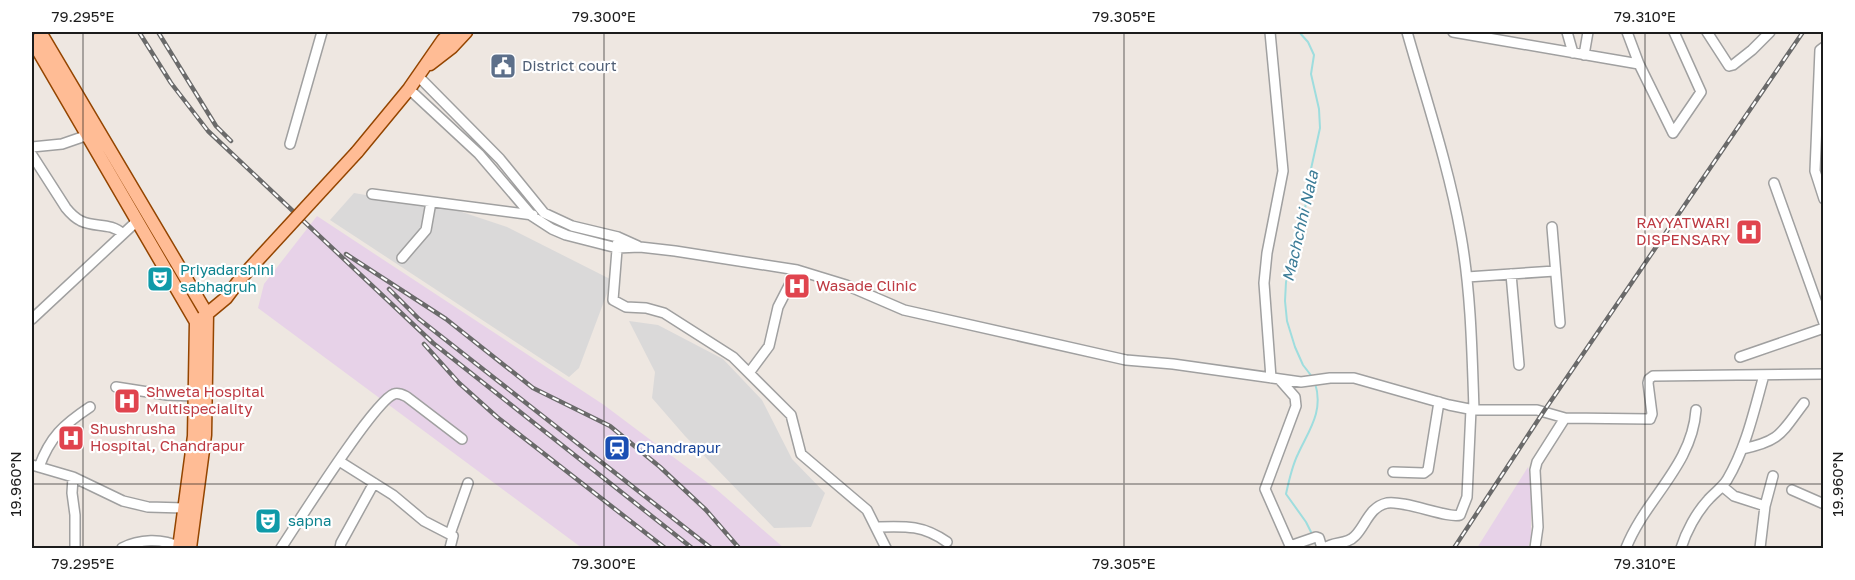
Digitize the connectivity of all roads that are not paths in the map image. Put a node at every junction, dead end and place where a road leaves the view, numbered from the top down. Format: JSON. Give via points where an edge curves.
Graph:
{"nodes":[{"id":1,"x":40,"y":32,"type":"edge"},
{"id":2,"x":322,"y":32,"type":"edge"},
{"id":3,"x":451,"y":32,"type":"edge"},
{"id":4,"x":466,"y":32,"type":"edge"},
{"id":5,"x":1270,"y":32,"type":"edge"},
{"id":6,"x":1407,"y":32,"type":"edge"},
{"id":7,"x":1453,"y":32,"type":"edge"},
{"id":8,"x":1567,"y":32,"type":"edge"},
{"id":9,"x":1588,"y":32,"type":"edge"},
{"id":10,"x":1627,"y":32,"type":"edge"},
{"id":11,"x":1674,"y":32,"type":"edge"},
{"id":12,"x":1770,"y":32,"type":"edge"},
{"id":13,"x":1711,"y":33,"type":"edge"},
{"id":14,"x":1484,"y":34,"type":"edge"},
{"id":15,"x":32,"y":39,"type":"edge"},
{"id":16,"x":1824,"y":47,"type":"edge"},
{"id":17,"x":1573,"y":53,"type":"junction"},
{"id":18,"x":1584,"y":55,"type":"junction"},
{"id":19,"x":1639,"y":64,"type":"junction"},
{"id":20,"x":419,"y":74,"type":"junction"},
{"id":21,"x":1819,"y":84,"type":"junction"},
{"id":22,"x":409,"y":89,"type":"junction"},
{"id":23,"x":1824,"y":94,"type":"edge"},
{"id":24,"x":88,"y":135,"type":"junction"},
{"id":25,"x":290,"y":144,"type":"dead end"},
{"id":26,"x":32,"y":147,"type":"edge"},
{"id":27,"x":32,"y":155,"type":"edge"},
{"id":28,"x":1774,"y":183,"type":"dead end"},
{"id":29,"x":372,"y":194,"type":"dead end"},
{"id":30,"x":1824,"y":199,"type":"edge"},
{"id":31,"x":431,"y":202,"type":"junction"},
{"id":32,"x":144,"y":207,"type":"junction"},
{"id":33,"x":540,"y":208,"type":"junction"},
{"id":34,"x":532,"y":216,"type":"junction"},
{"id":35,"x":134,"y":218,"type":"junction"},
{"id":36,"x":1552,"y":226,"type":"dead end"},
{"id":37,"x":123,"y":234,"type":"junction"},
{"id":38,"x":618,"y":237,"type":"junction"},
{"id":39,"x":640,"y":247,"type":"junction"},
{"id":40,"x":617,"y":248,"type":"junction"},
{"id":41,"x":402,"y":258,"type":"dead end"},
{"id":42,"x":797,"y":270,"type":"junction"},
{"id":43,"x":1556,"y":271,"type":"junction"},
{"id":44,"x":1511,"y":274,"type":"junction"},
{"id":45,"x":1467,"y":277,"type":"junction"},
{"id":46,"x":199,"y":313,"type":"junction"},
{"id":47,"x":32,"y":319,"type":"edge"},
{"id":48,"x":1560,"y":323,"type":"dead end"},
{"id":49,"x":1824,"y":323,"type":"edge"},
{"id":50,"x":1824,"y":328,"type":"edge"},
{"id":51,"x":1740,"y":357,"type":"dead end"},
{"id":52,"x":1518,"y":365,"type":"dead end"},
{"id":53,"x":749,"y":373,"type":"junction"},
{"id":54,"x":1821,"y":373,"type":"edge"},
{"id":55,"x":1764,"y":375,"type":"junction"},
{"id":56,"x":1275,"y":379,"type":"junction"},
{"id":57,"x":116,"y":387,"type":"dead end"},
{"id":58,"x":195,"y":396,"type":"junction"},
{"id":59,"x":1439,"y":402,"type":"junction"},
{"id":60,"x":1804,"y":403,"type":"dead end"},
{"id":61,"x":90,"y":407,"type":"dead end"},
{"id":62,"x":1473,"y":410,"type":"junction"},
{"id":63,"x":1696,"y":410,"type":"dead end"},
{"id":64,"x":1565,"y":418,"type":"junction"},
{"id":65,"x":462,"y":439,"type":"dead end"},
{"id":66,"x":1742,"y":449,"type":"junction"},
{"id":67,"x":339,"y":461,"type":"junction"},
{"id":68,"x":35,"y":466,"type":"edge"},
{"id":69,"x":1393,"y":472,"type":"dead end"},
{"id":70,"x":1773,"y":476,"type":"dead end"},
{"id":71,"x":73,"y":477,"type":"junction"},
{"id":72,"x":374,"y":483,"type":"junction"},
{"id":73,"x":468,"y":483,"type":"dead end"},
{"id":74,"x":1722,"y":486,"type":"junction"},
{"id":75,"x":1792,"y":490,"type":"dead end"},
{"id":76,"x":1824,"y":504,"type":"edge"},
{"id":77,"x":1765,"y":506,"type":"junction"},
{"id":78,"x":184,"y":508,"type":"junction"},
{"id":79,"x":877,"y":527,"type":"junction"},
{"id":80,"x":450,"y":534,"type":"junction"},
{"id":81,"x":947,"y":542,"type":"dead end"},
{"id":82,"x":1291,"y":547,"type":"edge"},
{"id":83,"x":183,"y":548,"type":"edge"},
{"id":84,"x":75,"y":549,"type":"edge"},
{"id":85,"x":122,"y":549,"type":"edge"},
{"id":86,"x":281,"y":549,"type":"edge"},
{"id":87,"x":340,"y":549,"type":"edge"},
{"id":88,"x":450,"y":549,"type":"edge"},
{"id":89,"x":886,"y":549,"type":"edge"},
{"id":90,"x":1324,"y":549,"type":"edge"},
{"id":91,"x":1535,"y":549,"type":"edge"},
{"id":92,"x":1626,"y":549,"type":"edge"},
{"id":93,"x":1681,"y":549,"type":"edge"},
{"id":94,"x":1760,"y":549,"type":"edge"}],
"edges":[{"from":1,"to":32,"type":"main road"},
{"from":2,"to":25,"type":"street"},
{"from":3,"to":20,"type":"main road"},
{"from":4,"to":20,"type":"main road"},
{"from":5,"to":56,"type":"street","via":[[1283,171],[1264,283]]},
{"from":6,"to":45,"type":"street","via":[[1453,194]]},
{"from":7,"to":14,"type":"street"},
{"from":8,"to":17,"type":"street"},
{"from":9,"to":18,"type":"street"},
{"from":10,"to":19,"type":"street"},
{"from":11,"to":19,"type":"street","via":[[1701,92],[1673,133]]},
{"from":12,"to":13,"type":"street","via":[[1729,66]]},
{"from":14,"to":17,"type":"street"},
{"from":15,"to":24,"type":"main road"},
{"from":16,"to":21,"type":"street","via":[[1820,50]]},
{"from":17,"to":18,"type":"street"},
{"from":18,"to":19,"type":"street"},
{"from":20,"to":22,"type":"main road"},
{"from":20,"to":33,"type":"street","via":[[500,159]]},
{"from":21,"to":23,"type":"street"},
{"from":21,"to":30,"type":"street","via":[[1815,171]]},
{"from":22,"to":34,"type":"street","via":[[478,154]]},
{"from":22,"to":46,"type":"main road","bridge":true,"via":[[229,293]]},
{"from":24,"to":26,"type":"street","via":[[62,144]]},
{"from":24,"to":35,"type":"main road"},
{"from":27,"to":37,"type":"street","via":[[72,214],[81,221],[114,227]]},
{"from":28,"to":49,"type":"street"},
{"from":29,"to":31,"type":"street"},
{"from":31,"to":34,"type":"street"},
{"from":31,"to":41,"type":"street","via":[[426,230]]},
{"from":32,"to":35,"type":"main road"},
{"from":32,"to":46,"type":"main road"},
{"from":33,"to":34,"type":"street"},
{"from":33,"to":38,"type":"street","via":[[553,219]]},
{"from":34,"to":40,"type":"street","via":[[566,235]]},
{"from":35,"to":37,"type":"street"},
{"from":35,"to":46,"type":"main road"},
{"from":36,"to":43,"type":"street"},
{"from":37,"to":47,"type":"street"},
{"from":38,"to":39,"type":"street"},
{"from":38,"to":40,"type":"street"},
{"from":39,"to":40,"type":"street"},
{"from":39,"to":42,"type":"street"},
{"from":40,"to":53,"type":"street","via":[[613,300],[626,307],[664,313],[720,348]]},
{"from":42,"to":53,"type":"street","via":[[778,308],[769,346]]},
{"from":42,"to":56,"type":"street","via":[[846,285],[904,310],[1126,360]]},
{"from":43,"to":44,"type":"street"},
{"from":43,"to":48,"type":"street"},
{"from":44,"to":45,"type":"street"},
{"from":44,"to":52,"type":"street"},
{"from":45,"to":62,"type":"street"},
{"from":46,"to":58,"type":"main road"},
{"from":46,"to":83,"type":"main road","via":[[205,435]]},
{"from":50,"to":51,"type":"street"},
{"from":53,"to":79,"type":"street","via":[[791,415],[801,454],[867,510]]},
{"from":54,"to":55,"type":"street"},
{"from":55,"to":64,"type":"street","via":[[1653,376],[1648,382],[1650,420]]},
{"from":55,"to":66,"type":"street"},
{"from":56,"to":59,"type":"street","via":[[1366,381]]},
{"from":56,"to":82,"type":"street","via":[[1296,397],[1296,406],[1265,489]]},
{"from":57,"to":58,"type":"street"},
{"from":58,"to":78,"type":"main road"},
{"from":59,"to":62,"type":"street"},
{"from":59,"to":69,"type":"street","via":[[1428,470]]},
{"from":60,"to":66,"type":"street","via":[[1774,440]]},
{"from":61,"to":68,"type":"street","via":[[53,437]]},
{"from":62,"to":64,"type":"street","via":[[1536,410]]},
{"from":62,"to":90,"type":"street","via":[[1467,497],[1460,515],[1387,503],[1372,512],[1351,540]]},
{"from":63,"to":92,"type":"street","via":[[1694,428],[1682,458]]},
{"from":64,"to":91,"type":"street","via":[[1535,470]]},
{"from":65,"to":67,"type":"street","via":[[398,393],[379,406]]},
{"from":66,"to":74,"type":"street"},
{"from":67,"to":72,"type":"street"},
{"from":67,"to":86,"type":"street"},
{"from":68,"to":71,"type":"street"},
{"from":70,"to":77,"type":"street"},
{"from":71,"to":78,"type":"street","via":[[123,501],[148,507]]},
{"from":71,"to":84,"type":"street"},
{"from":72,"to":80,"type":"street","via":[[424,521]]},
{"from":72,"to":87,"type":"street"},
{"from":73,"to":80,"type":"street"},
{"from":74,"to":77,"type":"street","via":[[1737,498]]},
{"from":74,"to":93,"type":"street","via":[[1703,507]]},
{"from":75,"to":76,"type":"street"},
{"from":77,"to":94,"type":"street"},
{"from":78,"to":83,"type":"main road"},
{"from":79,"to":81,"type":"street","via":[[922,528]]},
{"from":79,"to":89,"type":"street"},
{"from":80,"to":88,"type":"street"},
{"from":82,"to":90,"type":"street","via":[[1316,537]]},
{"from":83,"to":85,"type":"street","via":[[154,540]]}]}
